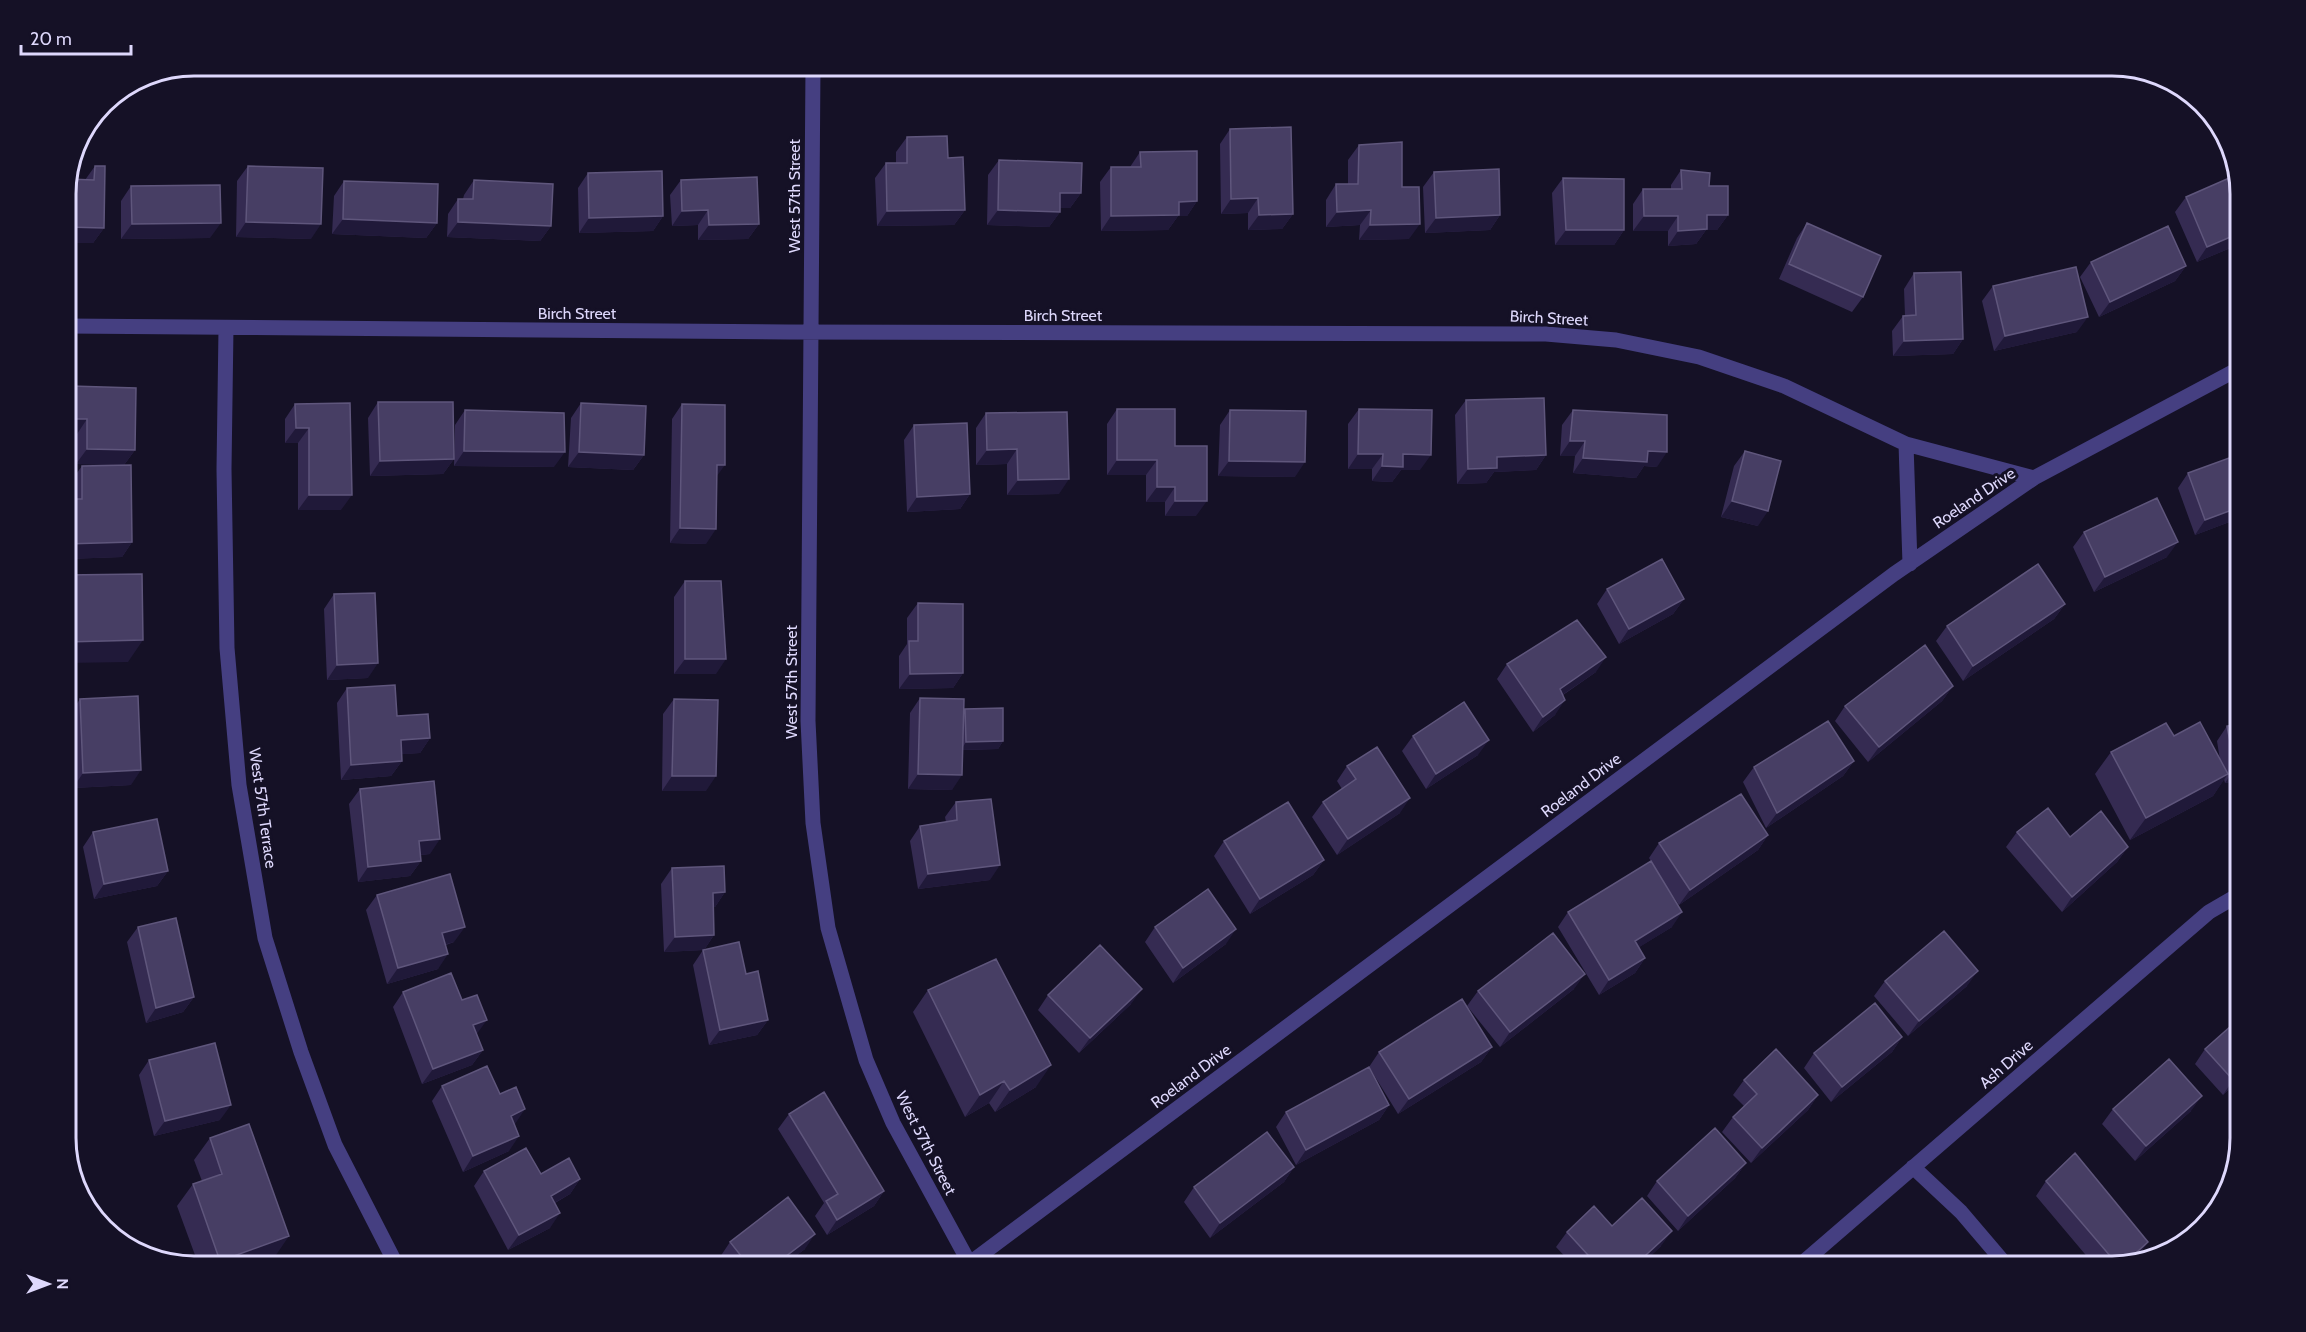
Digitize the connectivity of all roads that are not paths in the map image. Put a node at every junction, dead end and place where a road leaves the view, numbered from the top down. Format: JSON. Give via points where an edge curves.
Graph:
{"nodes":[{"id":1,"x":813,"y":77,"type":"edge"},
{"id":2,"x":77,"y":327,"type":"edge"},
{"id":3,"x":226,"y":328,"type":"junction"},
{"id":4,"x":811,"y":332,"type":"junction"},
{"id":5,"x":2229,"y":374,"type":"edge"},
{"id":6,"x":1906,"y":444,"type":"junction"},
{"id":7,"x":2034,"y":478,"type":"junction"},
{"id":8,"x":1910,"y":564,"type":"junction"},
{"id":9,"x":2230,"y":900,"type":"edge"},
{"id":10,"x":1914,"y":1167,"type":"junction"},
{"id":11,"x":392,"y":1256,"type":"edge"},
{"id":12,"x":964,"y":1256,"type":"edge"},
{"id":13,"x":981,"y":1256,"type":"edge"},
{"id":14,"x":1811,"y":1256,"type":"edge"},
{"id":15,"x":1998,"y":1256,"type":"edge"}],
"edges":[{"from":1,"to":4,"type":"street","name":"West 57th Street"},
{"from":2,"to":3,"type":"street","name":"Birch Street"},
{"from":3,"to":4,"type":"street","name":"Birch Street"},
{"from":3,"to":11,"type":"street","name":"West 57th Terrace","via":[[227,648],[239,785],[265,938],[335,1145]]},
{"from":4,"to":6,"type":"street","name":"Birch Street","via":[[1546,334],[1616,340],[1699,357],[1784,386]]},
{"from":4,"to":12,"type":"street","name":"West 57th Street","via":[[808,721],[813,823],[828,928],[866,1060],[893,1124]]},
{"from":5,"to":7,"type":"street","name":"Roeland Drive"},
{"from":6,"to":7,"type":"street","name":"Birch Street"},
{"from":6,"to":8,"type":"street"},
{"from":7,"to":8,"type":"street","name":"Roeland Drive"},
{"from":8,"to":13,"type":"street","name":"Roeland Drive"},
{"from":9,"to":10,"type":"street","name":"Ash Drive","via":[[2210,912]]},
{"from":10,"to":14,"type":"street","name":"Ash Drive"},
{"from":10,"to":15,"type":"street","via":[[1961,1212]]}]}
